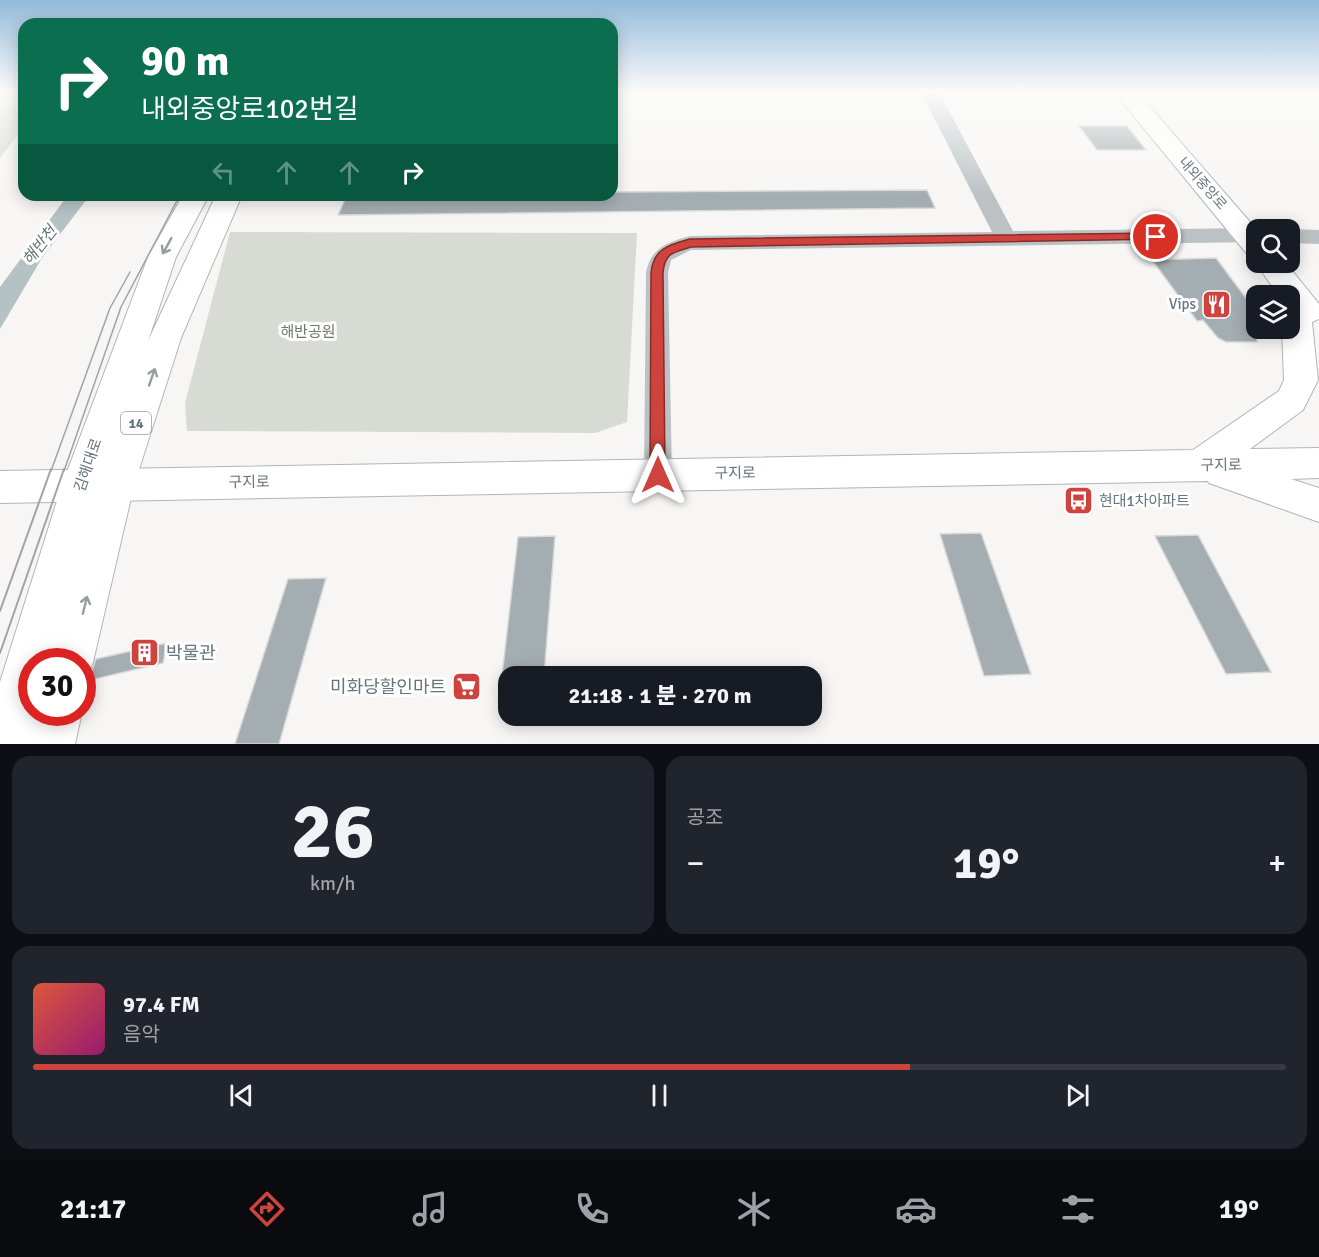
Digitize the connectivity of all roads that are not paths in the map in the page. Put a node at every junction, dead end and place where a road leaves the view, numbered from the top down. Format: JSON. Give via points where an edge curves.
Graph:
{"nodes":[{"id":1,"x":948,"y":127,"type":"edge"},
{"id":2,"x":1155,"y":127,"type":"edge"},
{"id":3,"x":192,"y":201,"type":"edge"},
{"id":4,"x":226,"y":201,"type":"edge"},
{"id":5,"x":1246,"y":230,"type":"edge"},
{"id":6,"x":1300,"y":236,"type":"edge"},
{"id":7,"x":1319,"y":237,"type":"edge"},
{"id":8,"x":1006,"y":238,"type":"junction"},
{"id":9,"x":1246,"y":239,"type":"edge"},
{"id":10,"x":1279,"y":273,"type":"edge"},
{"id":11,"x":1307,"y":304,"type":"edge"},
{"id":12,"x":1319,"y":325,"type":"edge"},
{"id":13,"x":1319,"y":463,"type":"edge"},
{"id":14,"x":1200,"y":465,"type":"junction"},
{"id":15,"x":658,"y":475,"type":"junction"},
{"id":16,"x":98,"y":485,"type":"junction"},
{"id":17,"x":3,"y":487,"type":"edge"},
{"id":18,"x":1319,"y":506,"type":"edge"},
{"id":19,"x":73,"y":648,"type":"edge"},
{"id":20,"x":56,"y":726,"type":"edge"},
{"id":21,"x":4,"y":744,"type":"edge"},
{"id":22,"x":51,"y":744,"type":"edge"}],
"edges":[{"from":1,"to":8,"type":"street"},
{"from":2,"to":5,"type":"main road","name":"내외중앙로"},
{"from":3,"to":16,"type":"main road","name":"김해대로","one_way":true,"via":[[162,257]]},
{"from":16,"to":4,"type":"main road","name":"김해대로","number":"14","one_way":true},
{"from":6,"to":7,"type":"street"},
{"from":8,"to":9,"type":"street"},
{"from":8,"to":15,"type":"street","via":[[690,243],[665,251],[658,261],[657,273]]},
{"from":10,"to":11,"type":"main road"},
{"from":11,"to":12,"type":"main road"},
{"from":11,"to":14,"type":"main road","via":[[1300,380],[1291,400]]},
{"from":13,"to":14,"type":"main road","name":"구지로"},
{"from":14,"to":15,"type":"main road","name":"구지로"},
{"from":14,"to":18,"type":"main road"},
{"from":15,"to":16,"type":"main road","name":"구지로"},
{"from":16,"to":17,"type":"main road","name":"구지로"},
{"from":19,"to":16,"type":"main road","name":"김해대로","number":"14","one_way":true},
{"from":16,"to":21,"type":"main road","name":"김해대로"},
{"from":20,"to":22,"type":"main road"}]}
